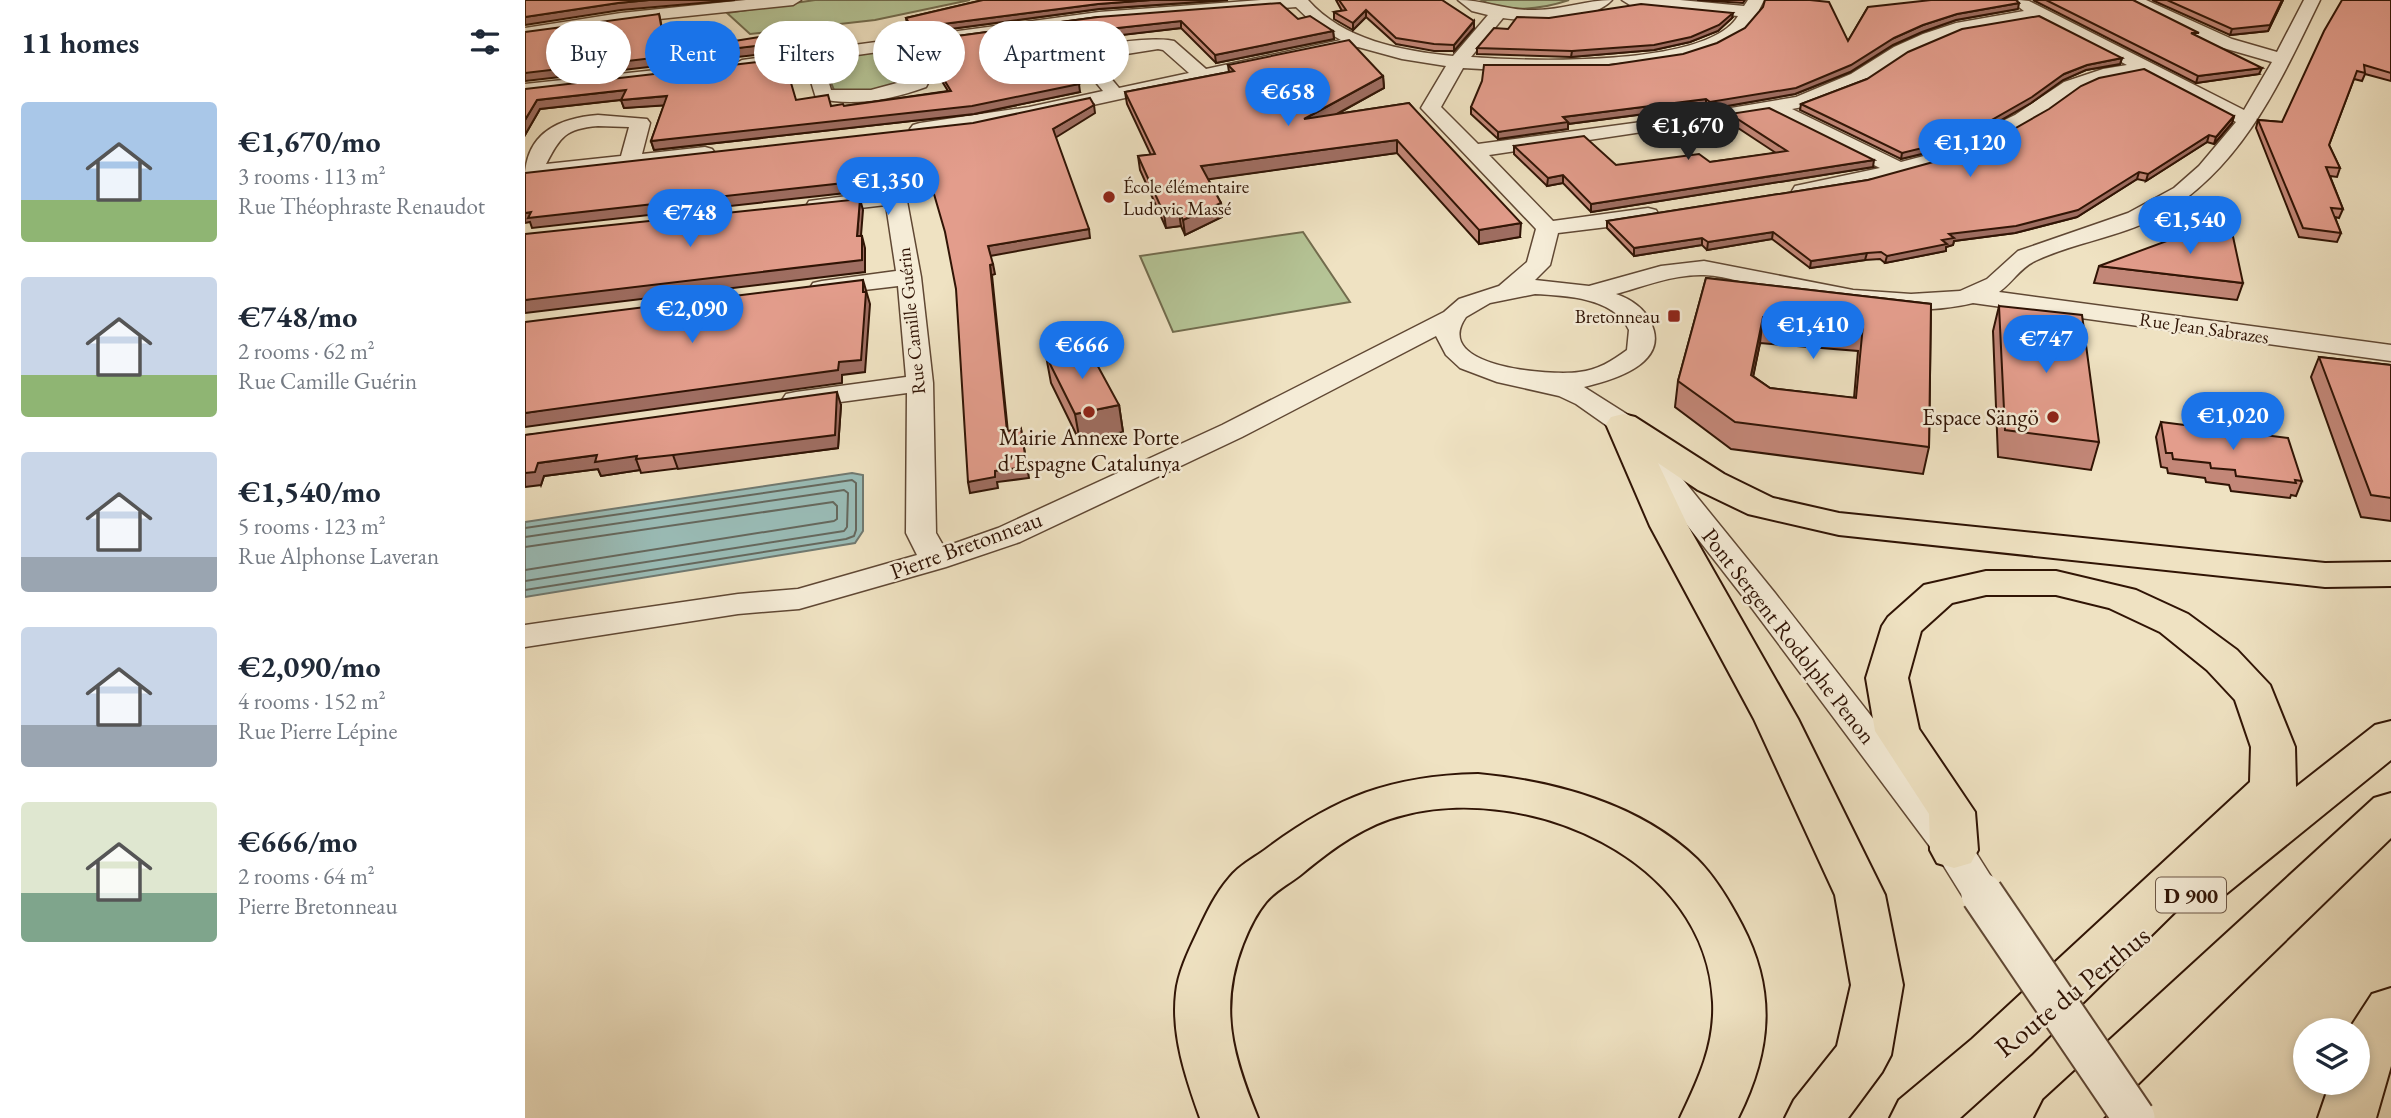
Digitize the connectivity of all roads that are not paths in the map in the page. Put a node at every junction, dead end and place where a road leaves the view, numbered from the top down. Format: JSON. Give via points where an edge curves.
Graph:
{"nodes":[{"id":1,"x":793,"y":0,"type":"edge"},
{"id":2,"x":1467,"y":0,"type":"edge"},
{"id":3,"x":1604,"y":0,"type":"edge"},
{"id":4,"x":1630,"y":0,"type":"edge"},
{"id":5,"x":2016,"y":0,"type":"edge"},
{"id":6,"x":2133,"y":0,"type":"edge"},
{"id":7,"x":2312,"y":0,"type":"edge"},
{"id":8,"x":1300,"y":1,"type":"edge"},
{"id":9,"x":1754,"y":6,"type":"edge"},
{"id":10,"x":1499,"y":13,"type":"junction"},
{"id":11,"x":2041,"y":13,"type":"junction"},
{"id":12,"x":525,"y":33,"type":"edge"},
{"id":13,"x":2204,"y":33,"type":"junction"},
{"id":14,"x":965,"y":34,"type":"edge"},
{"id":15,"x":1361,"y":41,"type":"junction"},
{"id":16,"x":2291,"y":41,"type":"junction"},
{"id":17,"x":2281,"y":60,"type":"junction"},
{"id":18,"x":1457,"y":62,"type":"junction"},
{"id":19,"x":2146,"y":67,"type":"junction"},
{"id":20,"x":645,"y":76,"type":"edge"},
{"id":21,"x":1203,"y":76,"type":"junction"},
{"id":22,"x":820,"y":84,"type":"edge"},
{"id":23,"x":916,"y":84,"type":"edge"},
{"id":24,"x":525,"y":90,"type":"edge"},
{"id":25,"x":2192,"y":91,"type":"junction"},
{"id":26,"x":2265,"y":94,"type":"junction"},
{"id":27,"x":1114,"y":95,"type":"junction"},
{"id":28,"x":1774,"y":108,"type":"junction"},
{"id":29,"x":2248,"y":120,"type":"junction"},
{"id":30,"x":907,"y":131,"type":"edge"},
{"id":31,"x":725,"y":151,"type":"edge"},
{"id":32,"x":1475,"y":151,"type":"junction"},
{"id":33,"x":630,"y":161,"type":"junction"},
{"id":34,"x":1899,"y":169,"type":"junction"},
{"id":35,"x":528,"y":172,"type":"edge"},
{"id":36,"x":1776,"y":195,"type":"edge"},
{"id":37,"x":788,"y":209,"type":"edge"},
{"id":38,"x":1666,"y":212,"type":"edge"},
{"id":39,"x":1548,"y":228,"type":"junction"},
{"id":40,"x":1538,"y":265,"type":"junction"},
{"id":41,"x":909,"y":277,"type":"junction"},
{"id":42,"x":1763,"y":281,"type":"junction"},
{"id":43,"x":1563,"y":288,"type":"junction"},
{"id":44,"x":801,"y":290,"type":"edge"},
{"id":45,"x":1508,"y":290,"type":"junction"},
{"id":46,"x":1591,"y":293,"type":"junction"},
{"id":47,"x":1975,"y":296,"type":"junction"},
{"id":48,"x":1632,"y":314,"type":"junction"},
{"id":49,"x":1453,"y":317,"type":"junction"},
{"id":50,"x":1456,"y":351,"type":"junction"},
{"id":51,"x":2391,"y":353,"type":"edge"},
{"id":52,"x":1372,"y":360,"type":"junction"},
{"id":53,"x":1620,"y":367,"type":"junction"},
{"id":54,"x":1537,"y":382,"type":"junction"},
{"id":55,"x":920,"y":383,"type":"junction"},
{"id":56,"x":769,"y":404,"type":"edge"},
{"id":57,"x":1623,"y":424,"type":"junction"},
{"id":58,"x":935,"y":560,"type":"junction"},
{"id":59,"x":2391,"y":574,"type":"edge"},
{"id":60,"x":525,"y":636,"type":"edge"},
{"id":61,"x":2391,"y":736,"type":"edge"},
{"id":62,"x":2391,"y":810,"type":"edge"},
{"id":63,"x":1954,"y":850,"type":"junction"},
{"id":64,"x":2391,"y":1010,"type":"edge"},
{"id":65,"x":1992,"y":1054,"type":"junction"},
{"id":66,"x":1229,"y":1118,"type":"edge"},
{"id":67,"x":1709,"y":1118,"type":"edge"},
{"id":68,"x":1814,"y":1118,"type":"edge"},
{"id":69,"x":1919,"y":1118,"type":"edge"},
{"id":70,"x":2064,"y":1118,"type":"edge"},
{"id":71,"x":2134,"y":1118,"type":"edge"},
{"id":72,"x":2347,"y":1118,"type":"edge"}],
"edges":[{"from":1,"to":12,"type":"street"},
{"from":2,"to":10,"type":"street"},
{"from":3,"to":10,"type":"street","via":[[1596,6],[1553,14]]},
{"from":4,"to":9,"type":"street"},
{"from":5,"to":11,"type":"street"},
{"from":6,"to":13,"type":"street"},
{"from":7,"to":16,"type":"street"},
{"from":8,"to":14,"type":"street","via":[[1099,17],[1076,10],[1075,3],[994,30]]},
{"from":8,"to":15,"type":"street","via":[[1325,24]]},
{"from":9,"to":18,"type":"street","via":[[1751,18],[1727,35],[1684,52],[1558,67]]},
{"from":10,"to":18,"type":"street"},
{"from":11,"to":19,"type":"street"},
{"from":11,"to":28,"type":"street","via":[[1947,31],[1900,51],[1858,78]]},
{"from":13,"to":16,"type":"street","via":[[2236,40]]},
{"from":13,"to":17,"type":"street"},
{"from":15,"to":18,"type":"street","via":[[1416,57]]},
{"from":15,"to":21,"type":"street"},
{"from":16,"to":17,"type":"street"},
{"from":17,"to":26,"type":"street"},
{"from":18,"to":32,"type":"street","via":[[1431,108]]},
{"from":19,"to":25,"type":"street"},
{"from":19,"to":34,"type":"street","via":[[2071,86],[1988,138]]},
{"from":20,"to":24,"type":"street"},
{"from":21,"to":27,"type":"street"},
{"from":21,"to":27,"type":"street","via":[[1168,45],[1094,52],[1084,57]]},
{"from":22,"to":23,"type":"street","via":[[823,94],[840,98]]},
{"from":25,"to":26,"type":"street"},
{"from":25,"to":29,"type":"street"},
{"from":26,"to":29,"type":"street"},
{"from":27,"to":30,"type":"street","via":[[974,123]]},
{"from":28,"to":32,"type":"street"},
{"from":28,"to":34,"type":"street"},
{"from":29,"to":47,"type":"street","via":[[2227,152],[2175,196],[2088,237],[2028,254]]},
{"from":31,"to":33,"type":"street"},
{"from":32,"to":39,"type":"street"},
{"from":33,"to":35,"type":"street"},
{"from":33,"to":35,"type":"street","via":[[640,123],[625,119],[567,125],[556,132]]},
{"from":34,"to":36,"type":"street"},
{"from":37,"to":41,"type":"street","name":"Rue Camille Guérin","via":[[885,198],[895,201]]},
{"from":38,"to":39,"type":"street"},
{"from":39,"to":40,"type":"street"},
{"from":40,"to":43,"type":"street"},
{"from":40,"to":45,"type":"street"},
{"from":41,"to":44,"type":"street"},
{"from":41,"to":55,"type":"street","name":"Rue Camille Guérin"},
{"from":42,"to":46,"type":"street","via":[[1706,268],[1682,269]]},
{"from":42,"to":47,"type":"street","via":[[1886,300],[1931,302]]},
{"from":42,"to":48,"type":"street","via":[[1717,281],[1675,288],[1647,300]]},
{"from":43,"to":45,"type":"street"},
{"from":43,"to":46,"type":"street"},
{"from":45,"to":49,"type":"street","name":"Pierre Bretonneau","via":[[1484,296]]},
{"from":46,"to":48,"type":"street"},
{"from":47,"to":51,"type":"street","name":"Rue Jean Sabrazes"},
{"from":48,"to":53,"type":"street","via":[[1642,327],[1643,341],[1636,355]]},
{"from":49,"to":50,"type":"street","via":[[1448,336]]},
{"from":49,"to":52,"type":"street","name":"Pierre Bretonneau"},
{"from":50,"to":52,"type":"street","name":"Pierre Bretonneau","via":[[1413,352]]},
{"from":50,"to":54,"type":"street","via":[[1488,371]]},
{"from":52,"to":58,"type":"street","name":"Pierre Bretonneau","via":[[1009,535]]},
{"from":53,"to":54,"type":"street","via":[[1578,379]]},
{"from":53,"to":57,"type":"street","name":"Pont Sergent Rodolphe Penon","via":[[1612,379],[1612,395]]},
{"from":54,"to":57,"type":"street","name":"Pont Sergent Rodolphe Penon","via":[[1569,390]]},
{"from":55,"to":56,"type":"street"},
{"from":55,"to":58,"type":"street","name":"Rue Camille Guérin","via":[[921,533]]},
{"from":57,"to":59,"type":"main road","via":[[1711,482],[1761,506],[1839,524],[2325,575]]},
{"from":57,"to":63,"type":"street","name":"Pont Sergent Rodolphe Penon"},
{"from":57,"to":68,"type":"main road","via":[[1669,526],[1776,719],[1860,895],[1877,985],[1863,1055]]},
{"from":58,"to":60,"type":"street","name":"Pierre Bretonneau","via":[[799,599]]},
{"from":61,"to":65,"type":"main road","name":"Route du Perthus","number":"D 900"},
{"from":62,"to":70,"type":"main road"},
{"from":63,"to":65,"type":"main road","via":[[1952,812],[1897,731],[1887,678],[1902,626],[1938,594],[1986,583],[2056,583],[2122,599],[2174,624],[2222,660],[2255,695],[2273,747],[2273,788]]},
{"from":63,"to":71,"type":"street","name":"Pont Sergent Rodolphe Penon","bridge":true},
{"from":64,"to":72,"type":"main road","via":[[2372,1038]]},
{"from":65,"to":69,"type":"main road","name":"Route du Perthus","number":"D 900"},
{"from":66,"to":67,"type":"main road","via":[[1206,1048],[1202,992],[1225,926],[1248,889],[1304,845],[1367,809],[1419,795],[1471,791],[1521,795],[1583,811],[1631,836],[1681,874],[1709,909],[1734,957],[1741,1017],[1723,1094]]}]}
